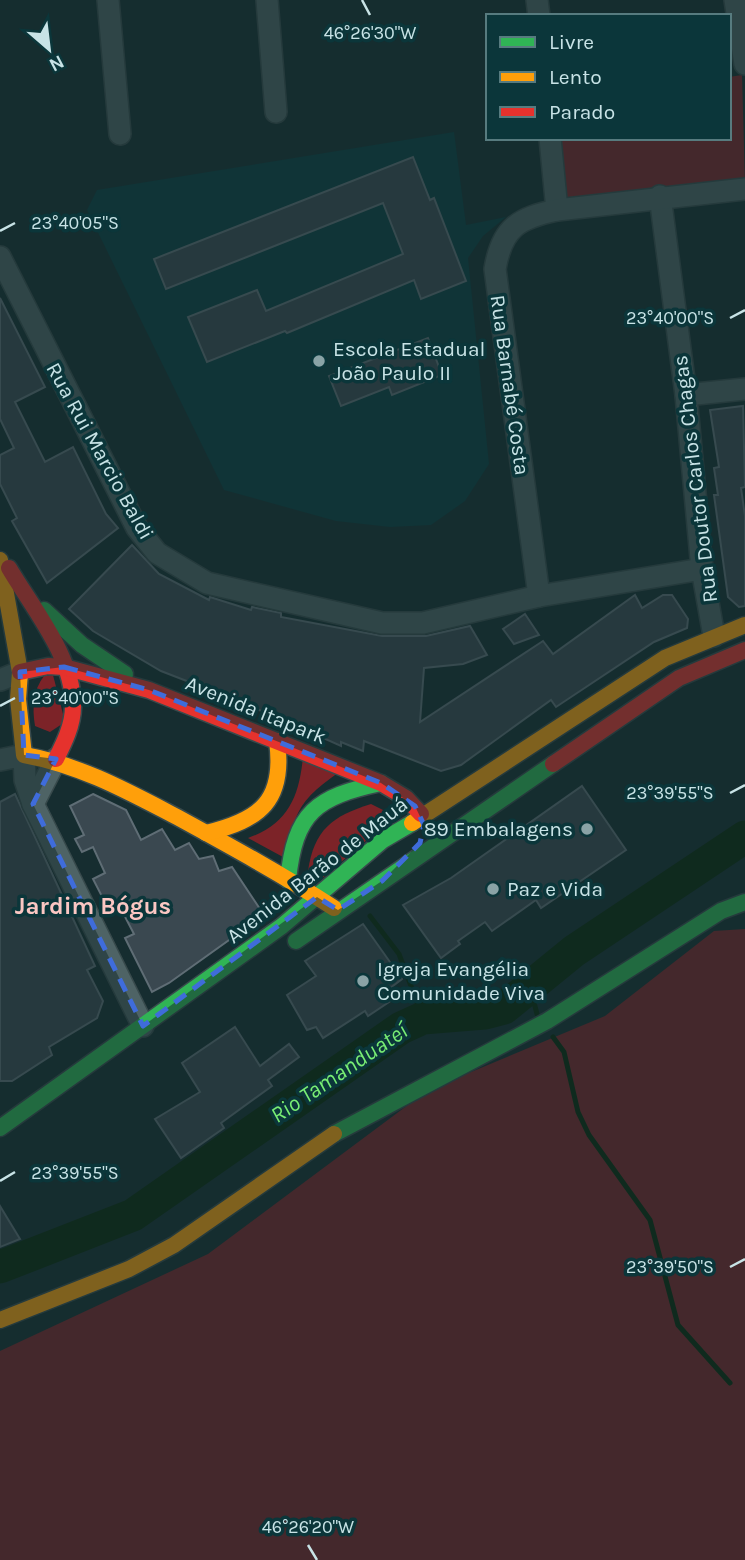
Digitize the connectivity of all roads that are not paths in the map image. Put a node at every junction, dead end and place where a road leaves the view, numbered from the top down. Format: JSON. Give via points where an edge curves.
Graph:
{"nodes":[{"id":1,"x":108,"y":0,"type":"edge"},
{"id":2,"x":267,"y":0,"type":"edge"},
{"id":3,"x":735,"y":0,"type":"edge"},
{"id":4,"x":745,"y":64,"type":"edge"},
{"id":5,"x":276,"y":112,"type":"dead end"},
{"id":6,"x":120,"y":134,"type":"dead end"},
{"id":7,"x":550,"y":140,"type":"edge"},
{"id":8,"x":745,"y":189,"type":"edge"},
{"id":9,"x":660,"y":196,"type":"junction"},
{"id":10,"x":557,"y":210,"type":"junction"},
{"id":11,"x":0,"y":257,"type":"edge"},
{"id":12,"x":745,"y":389,"type":"edge"},
{"id":13,"x":686,"y":395,"type":"junction"},
{"id":14,"x":0,"y":552,"type":"edge"},
{"id":15,"x":0,"y":560,"type":"edge"},
{"id":16,"x":702,"y":569,"type":"junction"},
{"id":17,"x":17,"y":582,"type":"junction"},
{"id":18,"x":539,"y":596,"type":"junction"},
{"id":19,"x":745,"y":625,"type":"edge"},
{"id":20,"x":715,"y":636,"type":"junction"},
{"id":21,"x":745,"y":650,"type":"edge"},
{"id":22,"x":64,"y":667,"type":"junction"},
{"id":23,"x":10,"y":676,"type":"edge"},
{"id":24,"x":149,"y":690,"type":"junction"},
{"id":25,"x":277,"y":741,"type":"junction"},
{"id":26,"x":24,"y":755,"type":"junction"},
{"id":27,"x":56,"y":759,"type":"junction"},
{"id":28,"x":0,"y":761,"type":"edge"},
{"id":29,"x":381,"y":783,"type":"junction"},
{"id":30,"x":33,"y":804,"type":"junction"},
{"id":31,"x":421,"y":814,"type":"junction"},
{"id":32,"x":206,"y":832,"type":"junction"},
{"id":33,"x":288,"y":880,"type":"junction"},
{"id":34,"x":382,"y":881,"type":"junction"},
{"id":35,"x":317,"y":897,"type":"junction"},
{"id":36,"x":745,"y":902,"type":"edge"},
{"id":37,"x":338,"y":910,"type":"junction"},
{"id":38,"x":283,"y":950,"type":"dead end"},
{"id":39,"x":143,"y":1026,"type":"junction"},
{"id":40,"x":1,"y":1126,"type":"edge"},
{"id":41,"x":0,"y":1320,"type":"edge"}],
"edges":[{"from":1,"to":6,"type":"street"},
{"from":2,"to":5,"type":"street"},
{"from":3,"to":4,"type":"street"},
{"from":7,"to":10,"type":"street"},
{"from":8,"to":9,"type":"street","name":"Rua Barnabé Costa"},
{"from":9,"to":10,"type":"street","name":"Rua Barnabé Costa"},
{"from":9,"to":13,"type":"street","name":"Rua Doutor Carlos Chagas"},
{"from":10,"to":18,"type":"street","name":"Rua Barnabé Costa","via":[[527,217],[514,226],[498,252],[495,269]]},
{"from":11,"to":18,"type":"street","name":"Rua Rui Marcio Baldi","via":[[137,528],[157,553],[180,569],[207,583],[382,623],[423,623]]},
{"from":12,"to":13,"type":"street"},
{"from":13,"to":16,"type":"street","name":"Rua Doutor Carlos Chagas"},
{"from":14,"to":17,"type":"main road"},
{"from":15,"to":23,"type":"main road"},
{"from":16,"to":18,"type":"street","name":"Rua Rui Marcio Baldi"},
{"from":16,"to":20,"type":"street","name":"Rua Doutor Carlos Chagas"},
{"from":17,"to":22,"type":"main road"},
{"from":17,"to":24,"type":"main road","via":[[76,640]]},
{"from":19,"to":20,"type":"main road","name":"Avenida Barão de Mauá"},
{"from":20,"to":31,"type":"main road","name":"Avenida Barão de Mauá","via":[[664,658],[463,792]]},
{"from":21,"to":34,"type":"main road","name":"Avenida Barão de Mauá","via":[[679,678]]},
{"from":22,"to":23,"type":"main road","name":"Avenida Itapark","via":[[41,667]]},
{"from":22,"to":24,"type":"main road","name":"Avenida Itapark"},
{"from":22,"to":27,"type":"main road","via":[[74,705],[71,726]]},
{"from":23,"to":26,"type":"main road","via":[[18,699]]},
{"from":24,"to":25,"type":"main road","name":"Avenida Itapark"},
{"from":25,"to":29,"type":"main road","name":"Avenida Itapark"},
{"from":25,"to":32,"type":"main road","via":[[282,764],[269,801],[255,818],[233,828]]},
{"from":26,"to":27,"type":"main road"},
{"from":26,"to":28,"type":"street"},
{"from":26,"to":30,"type":"street","via":[[24,780]]},
{"from":27,"to":30,"type":"street"},
{"from":27,"to":32,"type":"main road","via":[[95,774]]},
{"from":29,"to":31,"type":"main road","name":"Avenida Itapark"},
{"from":29,"to":33,"type":"main road","via":[[320,801],[294,837]]},
{"from":30,"to":39,"type":"street"},
{"from":31,"to":34,"type":"main road","via":[[420,843]]},
{"from":31,"to":35,"type":"main road","name":"Avenida Barão de Mauá"},
{"from":32,"to":33,"type":"main road"},
{"from":33,"to":35,"type":"main road"},
{"from":34,"to":37,"type":"main road","name":"Avenida Barão de Mauá"},
{"from":35,"to":37,"type":"main road"},
{"from":35,"to":39,"type":"main road","name":"Avenida Barão de Mauá"},
{"from":36,"to":41,"type":"main road","via":[[721,911],[547,1021],[342,1129],[174,1245],[128,1269]]},
{"from":37,"to":38,"type":"main road","name":"Avenida Barão de Mauá"},
{"from":39,"to":40,"type":"main road","name":"Avenida Barão de Mauá"}]}
